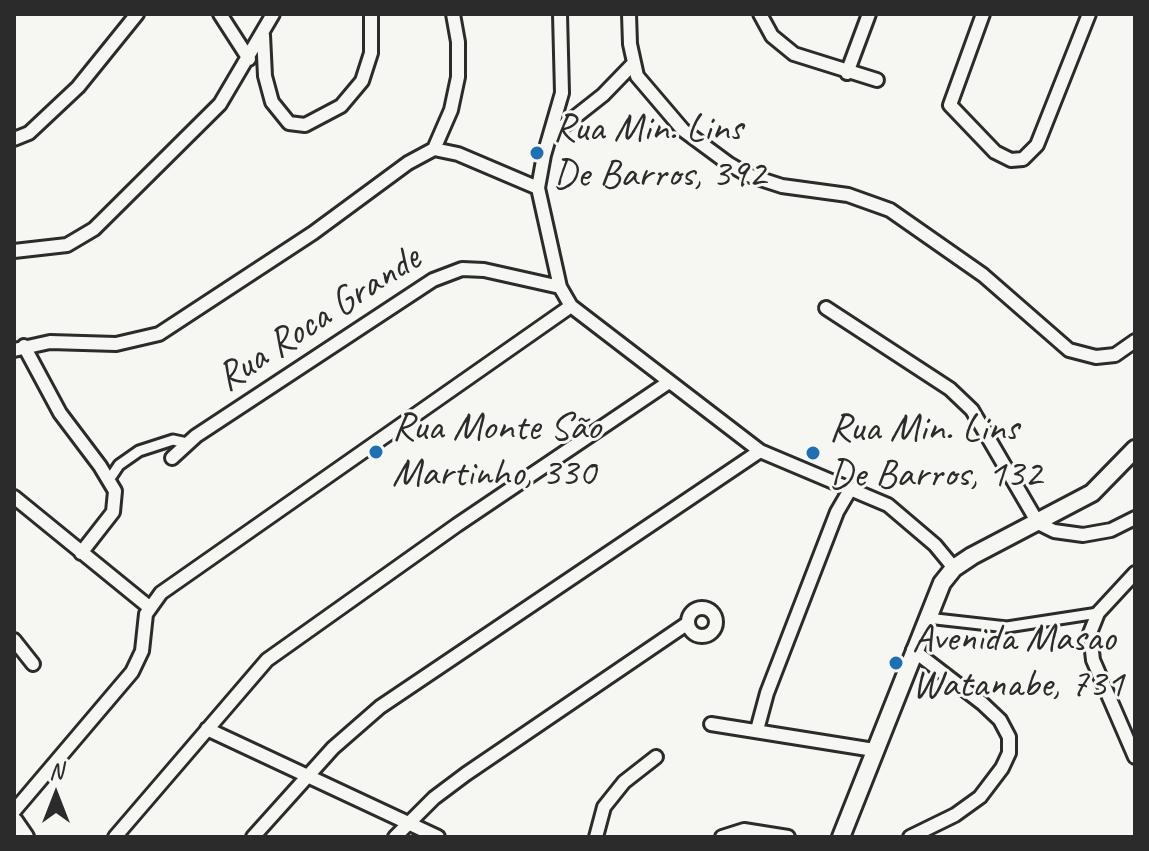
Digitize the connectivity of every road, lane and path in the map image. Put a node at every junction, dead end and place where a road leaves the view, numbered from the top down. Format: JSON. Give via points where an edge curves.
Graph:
{"nodes":[{"id":1,"x":137,"y":14,"type":"edge"},
{"id":2,"x":220,"y":14,"type":"edge"},
{"id":3,"x":273,"y":14,"type":"edge"},
{"id":4,"x":371,"y":14,"type":"edge"},
{"id":5,"x":441,"y":14,"type":"edge"},
{"id":6,"x":560,"y":14,"type":"edge"},
{"id":7,"x":629,"y":14,"type":"edge"},
{"id":8,"x":760,"y":14,"type":"edge"},
{"id":9,"x":869,"y":14,"type":"edge"},
{"id":10,"x":983,"y":14,"type":"edge"},
{"id":11,"x":1089,"y":14,"type":"edge"},
{"id":12,"x":453,"y":17,"type":"edge"},
{"id":13,"x":263,"y":35,"type":"junction"},
{"id":14,"x":249,"y":59,"type":"junction"},
{"id":15,"x":633,"y":64,"type":"junction"},
{"id":16,"x":847,"y":73,"type":"junction"},
{"id":17,"x":877,"y":80,"type":"dead end"},
{"id":18,"x":551,"y":136,"type":"junction"},
{"id":19,"x":14,"y":139,"type":"edge"},
{"id":20,"x":434,"y":149,"type":"junction"},
{"id":21,"x":538,"y":188,"type":"junction"},
{"id":22,"x":14,"y":251,"type":"edge"},
{"id":23,"x":560,"y":287,"type":"junction"},
{"id":24,"x":571,"y":306,"type":"junction"},
{"id":25,"x":826,"y":308,"type":"dead end"},
{"id":26,"x":1135,"y":341,"type":"edge"},
{"id":27,"x":19,"y":348,"type":"edge"},
{"id":28,"x":669,"y":382,"type":"junction"},
{"id":29,"x":187,"y":443,"type":"junction"},
{"id":30,"x":1135,"y":449,"type":"edge"},
{"id":31,"x":760,"y":451,"type":"junction"},
{"id":32,"x":172,"y":458,"type":"dead end"},
{"id":33,"x":109,"y":480,"type":"junction"},
{"id":34,"x":851,"y":488,"type":"junction"},
{"id":35,"x":14,"y":497,"type":"edge"},
{"id":36,"x":1135,"y":518,"type":"edge"},
{"id":37,"x":1038,"y":523,"type":"junction"},
{"id":38,"x":81,"y":553,"type":"junction"},
{"id":39,"x":954,"y":568,"type":"junction"},
{"id":40,"x":1135,"y":573,"type":"edge"},
{"id":41,"x":149,"y":607,"type":"junction"},
{"id":42,"x":1098,"y":613,"type":"junction"},
{"id":43,"x":925,"y":618,"type":"junction"},
{"id":44,"x":688,"y":623,"type":"dead end"},
{"id":45,"x":14,"y":640,"type":"edge"},
{"id":46,"x":913,"y":650,"type":"junction"},
{"id":47,"x":33,"y":664,"type":"dead end"},
{"id":48,"x":711,"y":724,"type":"dead end"},
{"id":49,"x":207,"y":729,"type":"junction"},
{"id":50,"x":757,"y":730,"type":"junction"},
{"id":51,"x":874,"y":750,"type":"junction"},
{"id":52,"x":656,"y":757,"type":"dead end"},
{"id":53,"x":1135,"y":757,"type":"edge"},
{"id":54,"x":307,"y":776,"type":"junction"},
{"id":55,"x":14,"y":811,"type":"edge"},
{"id":56,"x":14,"y":821,"type":"edge"},
{"id":57,"x":408,"y":823,"type":"junction"},
{"id":58,"x":25,"y":837,"type":"edge"},
{"id":59,"x":115,"y":837,"type":"edge"},
{"id":60,"x":253,"y":837,"type":"edge"},
{"id":61,"x":395,"y":837,"type":"edge"},
{"id":62,"x":438,"y":837,"type":"edge"},
{"id":63,"x":596,"y":837,"type":"edge"},
{"id":64,"x":722,"y":837,"type":"edge"},
{"id":65,"x":788,"y":837,"type":"edge"},
{"id":66,"x":841,"y":837,"type":"edge"},
{"id":67,"x":910,"y":837,"type":"edge"}],
"edges":[{"from":1,"to":19,"type":"street","via":[[78,87],[29,133]]},
{"from":2,"to":14,"type":"street"},
{"from":3,"to":13,"type":"street"},
{"from":4,"to":13,"type":"street","via":[[371,53],[362,81],[341,106],[305,125],[289,123],[272,102]]},
{"from":5,"to":12,"type":"street"},
{"from":6,"to":18,"type":"street","via":[[562,93]]},
{"from":7,"to":15,"type":"street"},
{"from":8,"to":16,"type":"street","via":[[772,36],[794,54]]},
{"from":9,"to":16,"type":"street"},
{"from":10,"to":11,"type":"street","via":[[950,105],[995,152],[1011,160],[1023,159],[1037,145]]},
{"from":12,"to":20,"type":"street","via":[[459,57],[455,93]]},
{"from":13,"to":14,"type":"street"},
{"from":14,"to":22,"type":"street","via":[[220,104],[94,229],[67,245]]},
{"from":15,"to":18,"type":"street"},
{"from":15,"to":26,"type":"street","via":[[637,76],[683,130],[748,175],[782,186],[848,195],[890,210],[983,275],[1069,350],[1096,357],[1115,355]]},
{"from":16,"to":17,"type":"street"},
{"from":18,"to":21,"type":"street"},
{"from":20,"to":21,"type":"street"},
{"from":20,"to":27,"type":"street","via":[[159,334],[116,344],[50,342]]},
{"from":21,"to":23,"type":"street"},
{"from":23,"to":24,"type":"street"},
{"from":23,"to":29,"type":"street","name":"Rua Roca Grande","via":[[484,270],[462,269],[433,280]]},
{"from":24,"to":28,"type":"street"},
{"from":24,"to":41,"type":"street","via":[[161,593]]},
{"from":25,"to":37,"type":"street","via":[[950,389],[972,410]]},
{"from":27,"to":33,"type":"street"},
{"from":28,"to":31,"type":"street"},
{"from":28,"to":49,"type":"street","via":[[302,633],[267,660]]},
{"from":29,"to":32,"type":"street","name":"Rua Roca Grande"},
{"from":29,"to":33,"type":"street","via":[[173,440],[139,451]]},
{"from":30,"to":37,"type":"street","via":[[1102,486]]},
{"from":31,"to":34,"type":"street"},
{"from":31,"to":54,"type":"street","via":[[416,681],[353,729]]},
{"from":33,"to":38,"type":"street","via":[[115,491],[113,512]]},
{"from":34,"to":39,"type":"street","via":[[888,505]]},
{"from":34,"to":50,"type":"street","via":[[837,512]]},
{"from":35,"to":38,"type":"street"},
{"from":36,"to":37,"type":"street","via":[[1083,535]]},
{"from":37,"to":39,"type":"street"},
{"from":38,"to":41,"type":"street"},
{"from":39,"to":43,"type":"street"},
{"from":40,"to":42,"type":"street"},
{"from":41,"to":55,"type":"street","via":[[142,651],[132,672]]},
{"from":42,"to":43,"type":"street","via":[[1007,627]]},
{"from":42,"to":53,"type":"street","via":[[1090,633],[1093,660]]},
{"from":43,"to":46,"type":"street"},
{"from":44,"to":57,"type":"street","via":[[466,774]]},
{"from":45,"to":47,"type":"street"},
{"from":46,"to":51,"type":"street"},
{"from":46,"to":67,"type":"street","via":[[1000,720],[1009,737],[1009,753],[980,797]]},
{"from":48,"to":50,"type":"street"},
{"from":49,"to":54,"type":"street"},
{"from":49,"to":59,"type":"street"},
{"from":50,"to":51,"type":"street"},
{"from":51,"to":66,"type":"street"},
{"from":52,"to":63,"type":"street","via":[[624,782],[604,807]]},
{"from":54,"to":57,"type":"street"},
{"from":54,"to":60,"type":"street"},
{"from":56,"to":58,"type":"street"},
{"from":57,"to":61,"type":"street"},
{"from":57,"to":62,"type":"street"},
{"from":64,"to":65,"type":"street","via":[[744,830]]}]}
